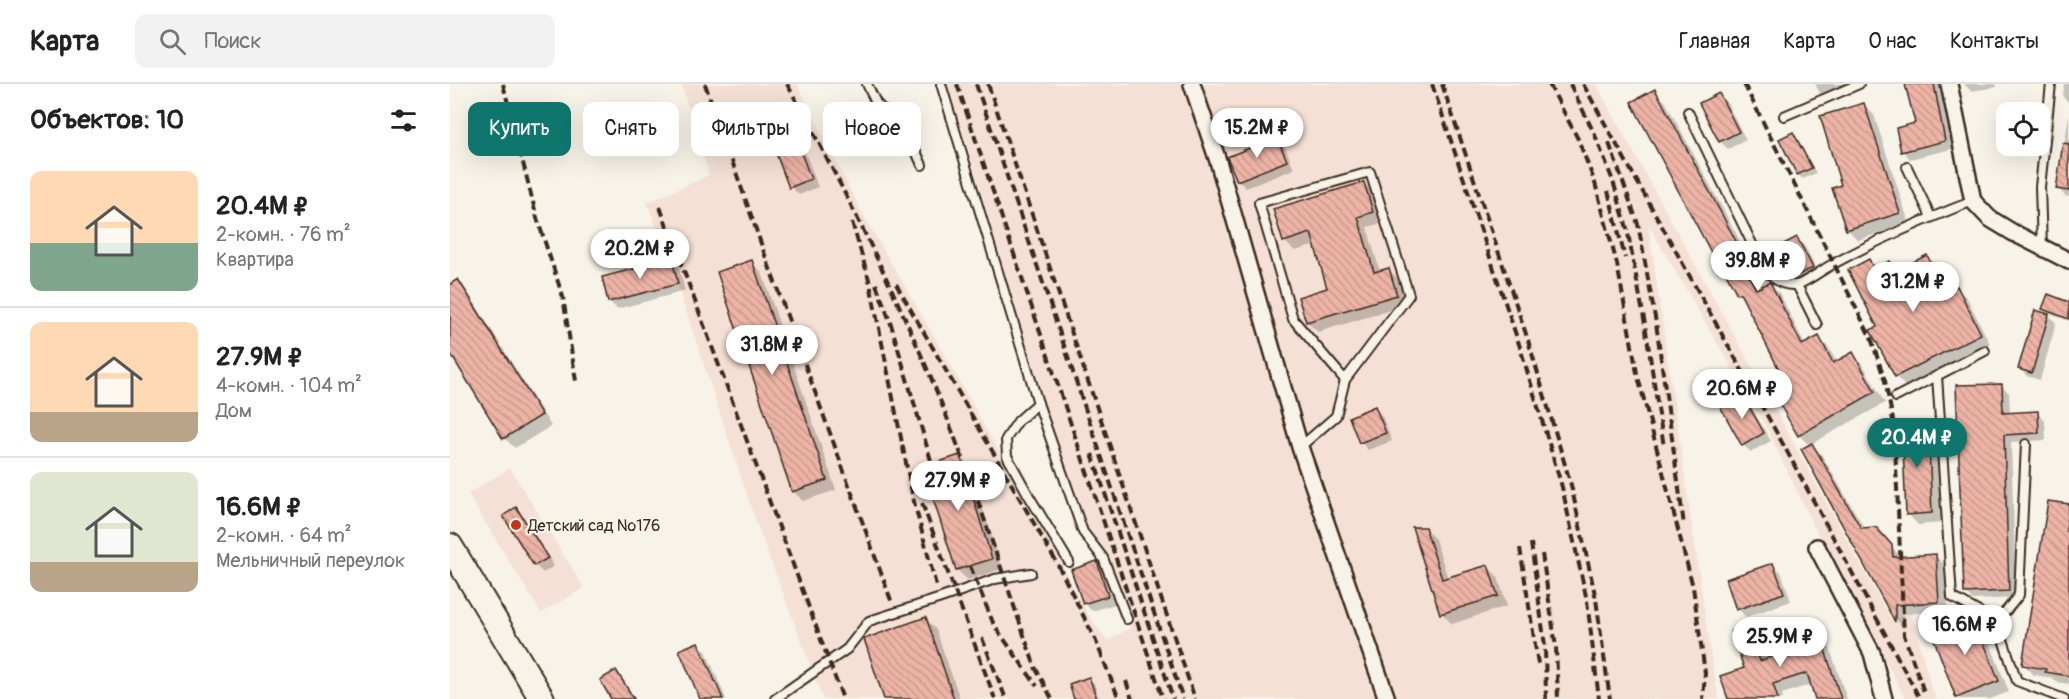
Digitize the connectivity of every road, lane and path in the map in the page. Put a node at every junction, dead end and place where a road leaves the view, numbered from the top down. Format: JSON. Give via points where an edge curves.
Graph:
{"nodes":[{"id":1,"x":867,"y":84,"type":"edge"},
{"id":2,"x":941,"y":84,"type":"edge"},
{"id":3,"x":1192,"y":84,"type":"edge"},
{"id":4,"x":1859,"y":84,"type":"edge"},
{"id":5,"x":1949,"y":84,"type":"edge"},
{"id":6,"x":2051,"y":84,"type":"edge"},
{"id":7,"x":1688,"y":112,"type":"dead end"},
{"id":8,"x":1784,"y":116,"type":"dead end"},
{"id":9,"x":922,"y":165,"type":"dead end"},
{"id":10,"x":1907,"y":167,"type":"dead end"},
{"id":11,"x":1973,"y":201,"type":"junction"},
{"id":12,"x":1931,"y":216,"type":"junction"},
{"id":13,"x":2042,"y":247,"type":"junction"},
{"id":14,"x":2069,"y":261,"type":"edge"},
{"id":15,"x":1797,"y":285,"type":"junction"},
{"id":16,"x":1817,"y":325,"type":"dead end"},
{"id":17,"x":1985,"y":351,"type":"dead end"},
{"id":18,"x":1937,"y":376,"type":"junction"},
{"id":19,"x":1345,"y":380,"type":"junction"},
{"id":20,"x":1896,"y":397,"type":"dead end"},
{"id":21,"x":1038,"y":403,"type":"junction"},
{"id":22,"x":2026,"y":444,"type":"dead end"},
{"id":23,"x":1300,"y":447,"type":"junction"},
{"id":24,"x":450,"y":546,"type":"edge"},
{"id":25,"x":1816,"y":547,"type":"dead end"},
{"id":26,"x":1069,"y":562,"type":"dead end"},
{"id":27,"x":1031,"y":573,"type":"dead end"},
{"id":28,"x":1127,"y":619,"type":"dead end"},
{"id":29,"x":1997,"y":622,"type":"junction"},
{"id":30,"x":542,"y":699,"type":"edge"},
{"id":31,"x":775,"y":699,"type":"edge"},
{"id":32,"x":1387,"y":699,"type":"edge"},
{"id":33,"x":1884,"y":699,"type":"edge"},
{"id":34,"x":2064,"y":699,"type":"edge"}],
"edges":[{"from":1,"to":9,"type":"lane","via":[[876,103],[910,138]]},
{"from":2,"to":21,"type":"lane"},
{"from":3,"to":23,"type":"street"},
{"from":4,"to":8,"type":"lane"},
{"from":5,"to":11,"type":"street"},
{"from":6,"to":13,"type":"lane","via":[[2040,187]]},
{"from":7,"to":15,"type":"lane","via":[[1769,275],[1782,284]]},
{"from":10,"to":12,"type":"lane"},
{"from":11,"to":12,"type":"lane"},
{"from":11,"to":13,"type":"street","via":[[1989,218]]},
{"from":12,"to":15,"type":"lane"},
{"from":13,"to":14,"type":"street"},
{"from":15,"to":16,"type":"lane"},
{"from":17,"to":18,"type":"lane"},
{"from":18,"to":20,"type":"lane"},
{"from":18,"to":29,"type":"lane","via":[[1952,597]]},
{"from":19,"to":19,"type":"lane","via":[[1409,295],[1370,171],[1259,203],[1293,319]]},
{"from":19,"to":23,"type":"lane","via":[[1336,416]]},
{"from":21,"to":26,"type":"lane","via":[[1018,421],[1006,440],[1007,456]]},
{"from":21,"to":28,"type":"lane","via":[[1083,532],[1103,558]]},
{"from":22,"to":29,"type":"lane","via":[[2019,595]]},
{"from":23,"to":32,"type":"street"},
{"from":24,"to":30,"type":"main road"},
{"from":25,"to":33,"type":"street","via":[[1872,653]]},
{"from":27,"to":31,"type":"lane","via":[[995,579],[869,621],[847,649]]},
{"from":29,"to":34,"type":"lane","via":[[2017,681]]}]}
